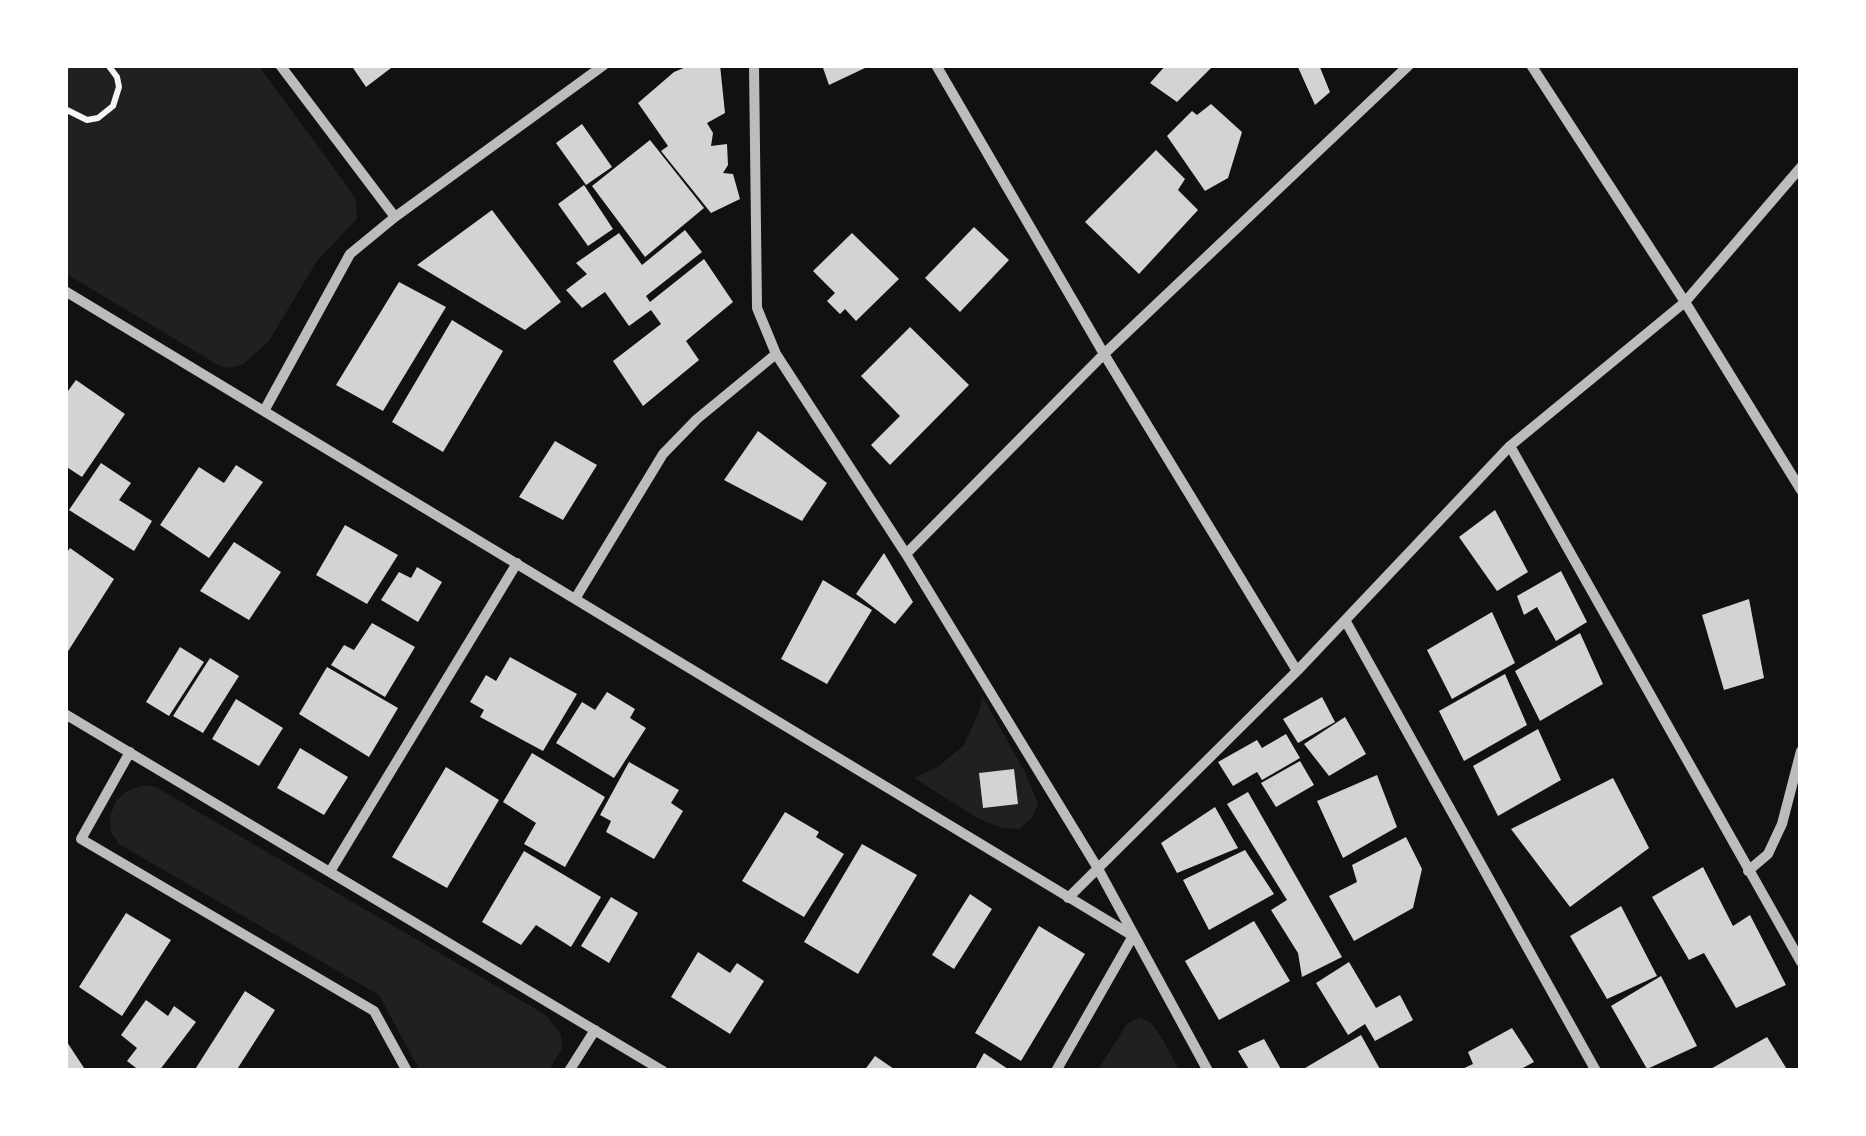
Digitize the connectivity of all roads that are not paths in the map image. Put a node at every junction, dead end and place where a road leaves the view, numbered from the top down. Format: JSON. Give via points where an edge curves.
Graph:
{"nodes":[{"id":1,"x":280,"y":65,"type":"edge"},
{"id":2,"x":604,"y":65,"type":"edge"},
{"id":3,"x":754,"y":65,"type":"edge"},
{"id":4,"x":936,"y":65,"type":"edge"},
{"id":5,"x":1410,"y":65,"type":"edge"},
{"id":6,"x":1531,"y":65,"type":"edge"},
{"id":7,"x":1801,"y":168,"type":"edge"},
{"id":8,"x":395,"y":218,"type":"junction"},
{"id":9,"x":65,"y":290,"type":"edge"},
{"id":10,"x":1685,"y":302,"type":"junction"},
{"id":11,"x":776,"y":354,"type":"junction"},
{"id":12,"x":1104,"y":354,"type":"junction"},
{"id":13,"x":264,"y":411,"type":"junction"},
{"id":14,"x":1510,"y":446,"type":"junction"},
{"id":15,"x":1801,"y":490,"type":"edge"},
{"id":16,"x":906,"y":554,"type":"junction"},
{"id":17,"x":517,"y":563,"type":"junction"},
{"id":18,"x":575,"y":599,"type":"junction"},
{"id":19,"x":1345,"y":620,"type":"junction"},
{"id":20,"x":1296,"y":671,"type":"junction"},
{"id":21,"x":65,"y":714,"type":"edge"},
{"id":22,"x":1801,"y":751,"type":"edge"},
{"id":23,"x":130,"y":752,"type":"junction"},
{"id":24,"x":1097,"y":867,"type":"junction"},
{"id":25,"x":331,"y":870,"type":"junction"},
{"id":26,"x":1748,"y":871,"type":"junction"},
{"id":27,"x":1068,"y":898,"type":"junction"},
{"id":28,"x":1133,"y":936,"type":"junction"},
{"id":29,"x":1801,"y":962,"type":"edge"},
{"id":30,"x":594,"y":1030,"type":"junction"},
{"id":31,"x":407,"y":1071,"type":"edge"},
{"id":32,"x":569,"y":1071,"type":"edge"},
{"id":33,"x":663,"y":1071,"type":"edge"},
{"id":34,"x":1056,"y":1071,"type":"edge"},
{"id":35,"x":1208,"y":1071,"type":"edge"},
{"id":36,"x":1596,"y":1071,"type":"edge"}],
"edges":[{"from":1,"to":8,"type":"street"},
{"from":2,"to":8,"type":"street"},
{"from":3,"to":11,"type":"street","via":[[758,308]]},
{"from":4,"to":12,"type":"street"},
{"from":5,"to":12,"type":"street"},
{"from":6,"to":10,"type":"street"},
{"from":7,"to":10,"type":"street"},
{"from":8,"to":13,"type":"street","via":[[350,254]]},
{"from":9,"to":13,"type":"street"},
{"from":10,"to":14,"type":"street"},
{"from":10,"to":15,"type":"street"},
{"from":11,"to":16,"type":"street"},
{"from":11,"to":18,"type":"street","via":[[663,454]]},
{"from":12,"to":16,"type":"street"},
{"from":12,"to":20,"type":"street"},
{"from":13,"to":17,"type":"street"},
{"from":14,"to":19,"type":"street"},
{"from":14,"to":26,"type":"street"},
{"from":16,"to":24,"type":"street"},
{"from":17,"to":18,"type":"street"},
{"from":17,"to":25,"type":"street"},
{"from":18,"to":27,"type":"street"},
{"from":19,"to":20,"type":"street"},
{"from":19,"to":36,"type":"street"},
{"from":20,"to":24,"type":"street"},
{"from":21,"to":23,"type":"street"},
{"from":22,"to":26,"type":"street","via":[[1782,824],[1768,854]]},
{"from":23,"to":25,"type":"street"},
{"from":23,"to":31,"type":"street","via":[[81,838],[374,1011]]},
{"from":24,"to":27,"type":"street"},
{"from":24,"to":28,"type":"street"},
{"from":25,"to":30,"type":"street"},
{"from":26,"to":29,"type":"street"},
{"from":27,"to":28,"type":"street"},
{"from":28,"to":34,"type":"street"},
{"from":28,"to":35,"type":"street"},
{"from":30,"to":32,"type":"street"},
{"from":30,"to":33,"type":"street"}]}
